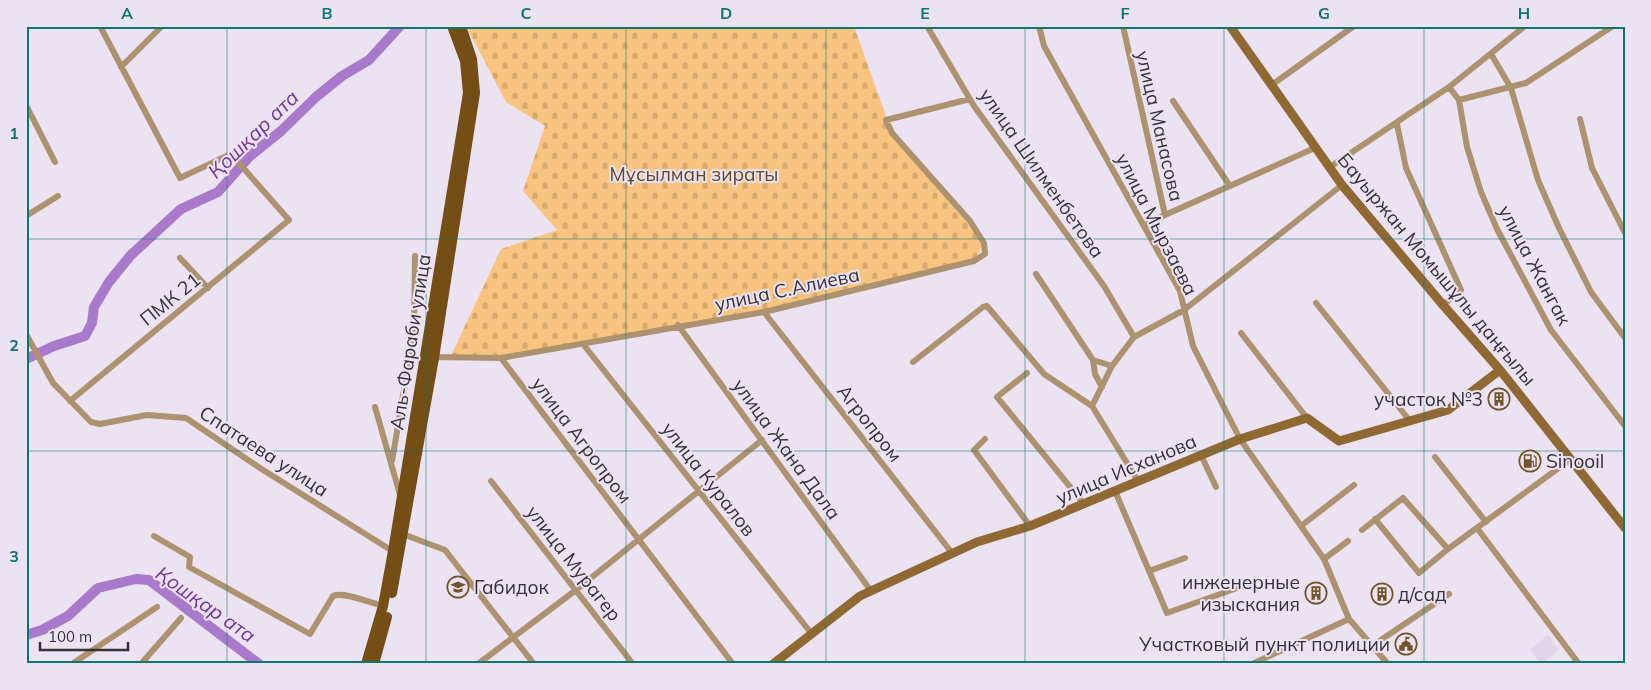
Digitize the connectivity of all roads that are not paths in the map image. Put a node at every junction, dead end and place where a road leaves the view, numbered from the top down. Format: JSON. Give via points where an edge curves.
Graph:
{"nodes":[{"id":1,"x":100,"y":26,"type":"edge"},
{"id":2,"x":162,"y":26,"type":"edge"},
{"id":3,"x":452,"y":26,"type":"edge"},
{"id":4,"x":460,"y":26,"type":"edge"},
{"id":5,"x":927,"y":26,"type":"edge"},
{"id":6,"x":1039,"y":26,"type":"edge"},
{"id":7,"x":1123,"y":26,"type":"edge"},
{"id":8,"x":1230,"y":26,"type":"edge"},
{"id":9,"x":1354,"y":26,"type":"edge"},
{"id":10,"x":1525,"y":26,"type":"edge"},
{"id":11,"x":1614,"y":26,"type":"edge"},
{"id":12,"x":1491,"y":54,"type":"junction"},
{"id":13,"x":122,"y":68,"type":"junction"},
{"id":14,"x":1272,"y":84,"type":"junction"},
{"id":15,"x":1449,"y":87,"type":"junction"},
{"id":16,"x":1511,"y":88,"type":"junction"},
{"id":17,"x":970,"y":99,"type":"junction"},
{"id":18,"x":1459,"y":100,"type":"junction"},
{"id":19,"x":1173,"y":101,"type":"dead end"},
{"id":20,"x":26,"y":105,"type":"edge"},
{"id":21,"x":1580,"y":119,"type":"dead end"},
{"id":22,"x":1397,"y":124,"type":"junction"},
{"id":23,"x":1317,"y":147,"type":"junction"},
{"id":24,"x":56,"y":162,"type":"dead end"},
{"id":25,"x":1330,"y":167,"type":"junction"},
{"id":26,"x":1342,"y":185,"type":"junction"},
{"id":27,"x":1230,"y":186,"type":"junction"},
{"id":28,"x":58,"y":196,"type":"dead end"},
{"id":29,"x":1165,"y":215,"type":"junction"},
{"id":30,"x":26,"y":216,"type":"edge"},
{"id":31,"x":1144,"y":226,"type":"junction"},
{"id":32,"x":1625,"y":233,"type":"edge"},
{"id":33,"x":415,"y":256,"type":"dead end"},
{"id":34,"x":180,"y":258,"type":"dead end"},
{"id":35,"x":1036,"y":274,"type":"dead end"},
{"id":36,"x":208,"y":288,"type":"junction"},
{"id":37,"x":1316,"y":303,"type":"dead end"},
{"id":38,"x":1443,"y":306,"type":"junction"},
{"id":39,"x":1184,"y":310,"type":"junction"},
{"id":40,"x":764,"y":312,"type":"junction"},
{"id":41,"x":678,"y":325,"type":"junction"},
{"id":42,"x":1241,"y":333,"type":"dead end"},
{"id":43,"x":26,"y":334,"type":"edge"},
{"id":44,"x":1134,"y":337,"type":"junction"},
{"id":45,"x":1625,"y":338,"type":"edge"},
{"id":46,"x":583,"y":344,"type":"junction"},
{"id":47,"x":430,"y":357,"type":"junction"},
{"id":48,"x":501,"y":358,"type":"junction"},
{"id":49,"x":1093,"y":360,"type":"junction"},
{"id":50,"x":913,"y":362,"type":"dead end"},
{"id":51,"x":1112,"y":366,"type":"junction"},
{"id":52,"x":1500,"y":370,"type":"junction"},
{"id":53,"x":1028,"y":373,"type":"dead end"},
{"id":54,"x":1102,"y":387,"type":"junction"},
{"id":55,"x":70,"y":401,"type":"junction"},
{"id":56,"x":1092,"y":406,"type":"junction"},
{"id":57,"x":375,"y":407,"type":"dead end"},
{"id":58,"x":1307,"y":418,"type":"junction"},
{"id":59,"x":1410,"y":421,"type":"junction"},
{"id":60,"x":1625,"y":426,"type":"edge"},
{"id":61,"x":985,"y":439,"type":"dead end"},
{"id":62,"x":1240,"y":439,"type":"junction"},
{"id":63,"x":762,"y":440,"type":"junction"},
{"id":64,"x":1201,"y":455,"type":"junction"},
{"id":65,"x":1435,"y":458,"type":"dead end"},
{"id":66,"x":1571,"y":458,"type":"junction"},
{"id":67,"x":392,"y":460,"type":"junction"},
{"id":68,"x":491,"y":481,"type":"dead end"},
{"id":69,"x":1138,"y":481,"type":"junction"},
{"id":70,"x":1354,"y":485,"type":"dead end"},
{"id":71,"x":1216,"y":487,"type":"dead end"},
{"id":72,"x":699,"y":491,"type":"junction"},
{"id":73,"x":1115,"y":491,"type":"junction"},
{"id":74,"x":401,"y":499,"type":"junction"},
{"id":75,"x":1084,"y":504,"type":"junction"},
{"id":76,"x":1375,"y":519,"type":"junction"},
{"id":77,"x":1486,"y":522,"type":"junction"},
{"id":78,"x":1030,"y":526,"type":"junction"},
{"id":79,"x":1302,"y":526,"type":"junction"},
{"id":80,"x":1478,"y":528,"type":"junction"},
{"id":81,"x":1625,"y":528,"type":"edge"},
{"id":82,"x":1362,"y":530,"type":"dead end"},
{"id":83,"x":403,"y":534,"type":"junction"},
{"id":84,"x":154,"y":536,"type":"dead end"},
{"id":85,"x":638,"y":539,"type":"junction"},
{"id":86,"x":1348,"y":541,"type":"dead end"},
{"id":87,"x":1448,"y":549,"type":"junction"},
{"id":88,"x":397,"y":553,"type":"junction"},
{"id":89,"x":952,"y":553,"type":"junction"},
{"id":90,"x":1185,"y":558,"type":"dead end"},
{"id":91,"x":1324,"y":558,"type":"junction"},
{"id":92,"x":1149,"y":571,"type":"junction"},
{"id":93,"x":1251,"y":583,"type":"dead end"},
{"id":94,"x":576,"y":590,"type":"junction"},
{"id":95,"x":871,"y":591,"type":"junction"},
{"id":96,"x":1449,"y":594,"type":"dead end"},
{"id":97,"x":157,"y":606,"type":"dead end"},
{"id":98,"x":383,"y":606,"type":"junction"},
{"id":99,"x":181,"y":618,"type":"dead end"},
{"id":100,"x":1349,"y":619,"type":"junction"},
{"id":101,"x":812,"y":633,"type":"junction"},
{"id":102,"x":513,"y":637,"type":"junction"},
{"id":103,"x":1372,"y":646,"type":"junction"},
{"id":104,"x":72,"y":664,"type":"edge"},
{"id":105,"x":141,"y":664,"type":"edge"},
{"id":106,"x":366,"y":664,"type":"edge"},
{"id":107,"x":374,"y":664,"type":"edge"},
{"id":108,"x":478,"y":664,"type":"edge"},
{"id":109,"x":534,"y":664,"type":"edge"},
{"id":110,"x":633,"y":664,"type":"edge"},
{"id":111,"x":733,"y":664,"type":"edge"},
{"id":112,"x":773,"y":664,"type":"edge"},
{"id":113,"x":1252,"y":664,"type":"edge"},
{"id":114,"x":1388,"y":664,"type":"edge"},
{"id":115,"x":1578,"y":664,"type":"edge"}],
"edges":[{"from":1,"to":13,"type":"street"},
{"from":2,"to":13,"type":"street"},
{"from":3,"to":47,"type":"main road","name":"Аль-Фараби улица","via":[[465,61],[468,93]]},
{"from":4,"to":47,"type":"main road","name":"Аль-Фараби улица","via":[[472,59],[475,93]]},
{"from":5,"to":17,"type":"street","name":"улица Шилменбетова"},
{"from":6,"to":31,"type":"street","name":"улица Мырзаева","via":[[1044,46]]},
{"from":7,"to":29,"type":"street","name":"улица Манасова"},
{"from":8,"to":14,"type":"main road","name":"Бауыржан Момышұлы даңғылы"},
{"from":9,"to":14,"type":"street"},
{"from":10,"to":12,"type":"street"},
{"from":11,"to":16,"type":"street","via":[[1526,84]]},
{"from":12,"to":15,"type":"street"},
{"from":12,"to":16,"type":"street"},
{"from":13,"to":36,"type":"street","name":"ПМК 21","via":[[180,178],[231,154],[289,220]]},
{"from":14,"to":23,"type":"main road","name":"Бауыржан Момышұлы даңғылы"},
{"from":15,"to":18,"type":"street"},
{"from":15,"to":22,"type":"street"},
{"from":16,"to":18,"type":"street"},
{"from":16,"to":45,"type":"street","via":[[1538,180],[1559,228],[1592,292]]},
{"from":17,"to":40,"type":"street","name":"улица С.Алиева","via":[[886,120],[892,133],[970,221],[984,242],[985,254],[974,261]]},
{"from":17,"to":44,"type":"street","name":"улица Шилменбетова","via":[[1104,286]]},
{"from":18,"to":60,"type":"street","name":"улица Жангак","via":[[1467,147],[1497,229],[1552,330]]},
{"from":19,"to":27,"type":"street"},
{"from":20,"to":24,"type":"street"},
{"from":21,"to":32,"type":"street","via":[[1592,168]]},
{"from":22,"to":25,"type":"street"},
{"from":22,"to":38,"type":"street","via":[[1406,168],[1461,290]]},
{"from":23,"to":25,"type":"main road","name":"Бауыржан Момышұлы даңғылы"},
{"from":23,"to":27,"type":"street","name":"улица Манасова"},
{"from":25,"to":26,"type":"main road","name":"Бауыржан Момышұлы даңғылы"},
{"from":26,"to":38,"type":"main road","name":"Бауыржан Момышұлы даңғылы"},
{"from":26,"to":39,"type":"street"},
{"from":27,"to":29,"type":"street","name":"улица Манасова"},
{"from":28,"to":30,"type":"street"},
{"from":29,"to":31,"type":"street"},
{"from":31,"to":39,"type":"street","name":"улица Мырзаева","via":[[1180,291]]},
{"from":33,"to":67,"type":"street","via":[[414,331]]},
{"from":34,"to":36,"type":"street"},
{"from":35,"to":49,"type":"street"},
{"from":36,"to":55,"type":"street","name":"ПМК 21"},
{"from":37,"to":59,"type":"street"},
{"from":38,"to":52,"type":"main road","name":"Бауыржан Момышұлы даңғылы"},
{"from":39,"to":44,"type":"street"},
{"from":39,"to":62,"type":"street","name":"улица Мырзаева","via":[[1192,346]]},
{"from":40,"to":41,"type":"street","name":"улица С.Алиева"},
{"from":40,"to":89,"type":"street","name":"Агропром"},
{"from":41,"to":46,"type":"street","name":"улица С.Алиева"},
{"from":41,"to":63,"type":"street","name":"улица Жана Дала"},
{"from":42,"to":58,"type":"street"},
{"from":43,"to":55,"type":"street","name":"Спатаева улица","via":[[53,383]]},
{"from":44,"to":51,"type":"street"},
{"from":46,"to":48,"type":"street","name":"улица С.Алиева"},
{"from":46,"to":72,"type":"street","name":"улица Куралов"},
{"from":47,"to":48,"type":"street","name":"улица С.Алиева"},
{"from":47,"to":74,"type":"main road","name":"Аль-Фараби улица"},
{"from":47,"to":83,"type":"main road","name":"Аль-Фараби улица"},
{"from":48,"to":85,"type":"street","name":"улица Агропром"},
{"from":49,"to":51,"type":"street"},
{"from":49,"to":54,"type":"street","via":[[1095,374]]},
{"from":50,"to":56,"type":"street","via":[[987,306],[1044,374]]},
{"from":51,"to":54,"type":"street"},
{"from":52,"to":59,"type":"main road","via":[[1448,410]]},
{"from":52,"to":66,"type":"main road","name":"Бауыржан Момышұлы даңғылы"},
{"from":53,"to":75,"type":"street","via":[[997,397]]},
{"from":54,"to":56,"type":"street"},
{"from":55,"to":88,"type":"street","name":"Спатаева улица","via":[[91,422],[100,424],[147,415],[186,418]]},
{"from":56,"to":69,"type":"street"},
{"from":57,"to":67,"type":"street"},
{"from":58,"to":59,"type":"main road","via":[[1339,441]]},
{"from":58,"to":62,"type":"main road","name":"улица Исханова"},
{"from":61,"to":78,"type":"street","via":[[974,450]]},
{"from":62,"to":64,"type":"main road","name":"улица Исханова"},
{"from":62,"to":79,"type":"street","name":"улица Мырзаева"},
{"from":63,"to":72,"type":"street"},
{"from":63,"to":95,"type":"street","name":"улица Жана Дала"},
{"from":64,"to":69,"type":"main road","name":"улица Исханова"},
{"from":64,"to":71,"type":"street"},
{"from":65,"to":77,"type":"street"},
{"from":66,"to":77,"type":"street"},
{"from":66,"to":81,"type":"main road","name":"Бауыржан Момышұлы даңғылы"},
{"from":67,"to":74,"type":"street"},
{"from":68,"to":94,"type":"street","name":"улица Мурагер"},
{"from":69,"to":73,"type":"main road","name":"улица Исханова"},
{"from":70,"to":79,"type":"street"},
{"from":72,"to":85,"type":"street"},
{"from":72,"to":101,"type":"street","name":"улица Куралов"},
{"from":73,"to":75,"type":"main road","name":"улица Исханова"},
{"from":73,"to":92,"type":"street"},
{"from":74,"to":88,"type":"main road","name":"Аль-Фараби улица"},
{"from":75,"to":78,"type":"main road","name":"улица Исханова"},
{"from":76,"to":82,"type":"street"},
{"from":76,"to":87,"type":"street","via":[[1403,498]]},
{"from":76,"to":87,"type":"street","via":[[1419,573]]},
{"from":77,"to":80,"type":"street"},
{"from":78,"to":89,"type":"main road","name":"улица Исханова"},
{"from":79,"to":91,"type":"street","name":"улица Мырзаева"},
{"from":80,"to":87,"type":"street"},
{"from":80,"to":115,"type":"street"},
{"from":83,"to":88,"type":"main road","name":"Аль-Фараби улица"},
{"from":83,"to":102,"type":"street","via":[[445,550]]},
{"from":84,"to":98,"type":"street","via":[[190,557],[189,567],[310,634],[337,594]]},
{"from":85,"to":94,"type":"street"},
{"from":85,"to":111,"type":"street","name":"улица Агропром"},
{"from":86,"to":91,"type":"street"},
{"from":88,"to":98,"type":"main road","name":"Аль-Фараби улица"},
{"from":88,"to":107,"type":"main road","name":"Аль-Фараби улица","via":[[382,639]]},
{"from":89,"to":95,"type":"main road","name":"улица Исханова"},
{"from":90,"to":92,"type":"street"},
{"from":91,"to":100,"type":"street","name":"улица Мырзаева"},
{"from":92,"to":93,"type":"street","via":[[1167,613]]},
{"from":94,"to":102,"type":"street"},
{"from":94,"to":110,"type":"street","name":"улица Мурагер"},
{"from":95,"to":101,"type":"main road","name":"улица Исханова"},
{"from":96,"to":103,"type":"street"},
{"from":97,"to":104,"type":"street"},
{"from":98,"to":106,"type":"main road","name":"Аль-Фараби улица"},
{"from":99,"to":105,"type":"street"},
{"from":100,"to":103,"type":"street","name":"улица Мырзаева"},
{"from":100,"to":113,"type":"street"},
{"from":101,"to":112,"type":"main road","name":"улица Исханова"},
{"from":102,"to":108,"type":"street"},
{"from":102,"to":109,"type":"street"},
{"from":103,"to":114,"type":"street","name":"улица Мырзаева"}]}
